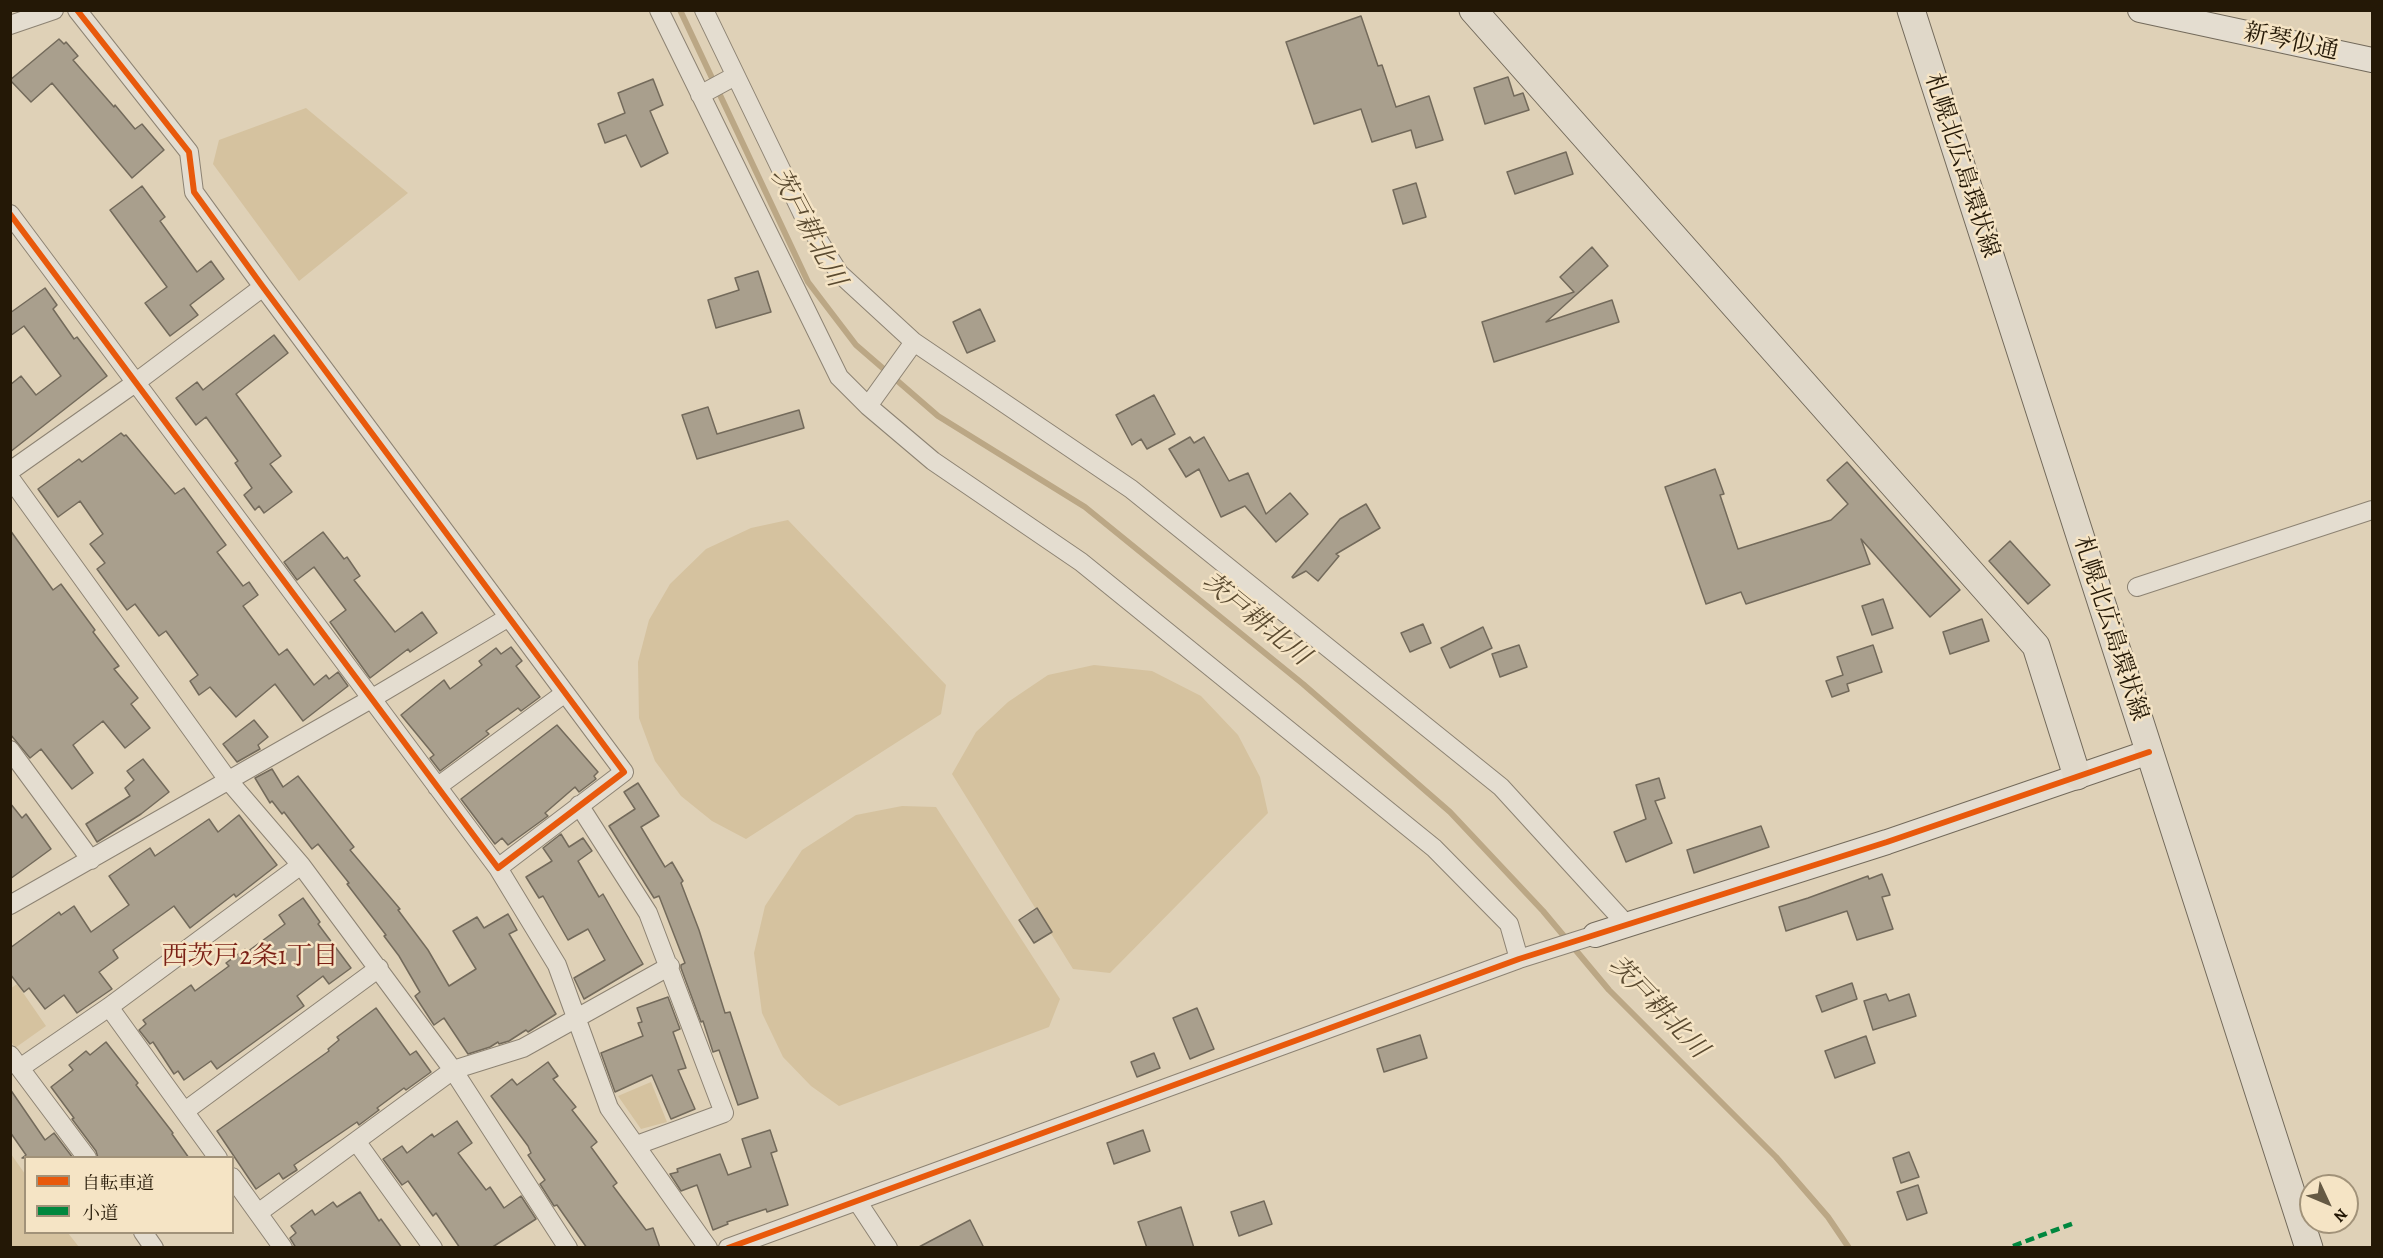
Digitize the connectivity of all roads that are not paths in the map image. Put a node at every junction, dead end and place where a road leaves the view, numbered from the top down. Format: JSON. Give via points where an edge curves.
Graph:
{"nodes":[{"id":1,"x":54,"y":10,"type":"edge"},
{"id":2,"x":77,"y":10,"type":"edge"},
{"id":3,"x":659,"y":10,"type":"edge"},
{"id":4,"x":704,"y":10,"type":"edge"},
{"id":5,"x":1473,"y":10,"type":"edge"},
{"id":6,"x":1911,"y":10,"type":"edge"},
{"id":7,"x":2140,"y":10,"type":"edge"},
{"id":8,"x":10,"y":25,"type":"edge"},
{"id":9,"x":2373,"y":60,"type":"edge"},
{"id":10,"x":731,"y":79,"type":"junction"},
{"id":11,"x":705,"y":93,"type":"junction"},
{"id":12,"x":10,"y":214,"type":"edge"},
{"id":13,"x":263,"y":287,"type":"junction"},
{"id":14,"x":914,"y":342,"type":"junction"},
{"id":15,"x":135,"y":383,"type":"junction"},
{"id":16,"x":868,"y":405,"type":"junction"},
{"id":17,"x":10,"y":471,"type":"edge"},
{"id":18,"x":10,"y":478,"type":"edge"},
{"id":19,"x":2373,"y":510,"type":"edge"},
{"id":20,"x":2137,"y":586,"type":"dead end"},
{"id":21,"x":508,"y":617,"type":"junction"},
{"id":22,"x":565,"y":693,"type":"junction"},
{"id":23,"x":371,"y":699,"type":"junction"},
{"id":24,"x":10,"y":750,"type":"edge"},
{"id":25,"x":2149,"y":752,"type":"junction"},
{"id":26,"x":2077,"y":776,"type":"junction"},
{"id":27,"x":228,"y":780,"type":"junction"},
{"id":28,"x":437,"y":787,"type":"junction"},
{"id":29,"x":579,"y":805,"type":"junction"},
{"id":30,"x":91,"y":861,"type":"junction"},
{"id":31,"x":301,"y":865,"type":"junction"},
{"id":32,"x":498,"y":868,"type":"junction"},
{"id":33,"x":10,"y":905,"type":"edge"},
{"id":34,"x":1627,"y":925,"type":"junction"},
{"id":35,"x":1595,"y":935,"type":"joint"},
{"id":36,"x":1519,"y":959,"type":"junction"},
{"id":37,"x":670,"y":966,"type":"junction"},
{"id":38,"x":379,"y":968,"type":"junction"},
{"id":39,"x":109,"y":1007,"type":"junction"},
{"id":40,"x":576,"y":1018,"type":"junction"},
{"id":41,"x":15,"y":1061,"type":"edge"},
{"id":42,"x":453,"y":1070,"type":"junction"},
{"id":43,"x":185,"y":1111,"type":"junction"},
{"id":44,"x":356,"y":1141,"type":"junction"},
{"id":45,"x":637,"y":1145,"type":"junction"},
{"id":46,"x":86,"y":1156,"type":"edge"},
{"id":47,"x":217,"y":1156,"type":"edge"},
{"id":48,"x":234,"y":1180,"type":"edge"},
{"id":49,"x":857,"y":1201,"type":"junction"},
{"id":50,"x":258,"y":1213,"type":"junction"},
{"id":51,"x":143,"y":1234,"type":"edge"},
{"id":52,"x":154,"y":1248,"type":"edge"},
{"id":53,"x":283,"y":1248,"type":"edge"},
{"id":54,"x":433,"y":1248,"type":"edge"},
{"id":55,"x":568,"y":1248,"type":"edge"},
{"id":56,"x":708,"y":1248,"type":"edge"},
{"id":57,"x":728,"y":1248,"type":"edge"},
{"id":58,"x":888,"y":1248,"type":"edge"},
{"id":59,"x":2309,"y":1248,"type":"edge"}],
"edges":[{"from":1,"to":8,"type":"street"},
{"from":2,"to":13,"type":"street","via":[[189,152],[194,192]]},
{"from":3,"to":11,"type":"street"},
{"from":4,"to":10,"type":"street"},
{"from":5,"to":26,"type":"main road","via":[[2036,646]]},
{"from":6,"to":25,"type":"main road","name":"札幌北広島環状線"},
{"from":7,"to":9,"type":"street","name":"新琴似通"},
{"from":10,"to":11,"type":"street"},
{"from":10,"to":14,"type":"street","via":[[805,219],[839,273]]},
{"from":11,"to":16,"type":"street","via":[[839,377]]},
{"from":12,"to":15,"type":"street"},
{"from":13,"to":15,"type":"street"},
{"from":13,"to":21,"type":"street"},
{"from":14,"to":16,"type":"street"},
{"from":14,"to":34,"type":"street","via":[[1131,489],[1501,788]]},
{"from":15,"to":17,"type":"street"},
{"from":15,"to":23,"type":"street"},
{"from":16,"to":36,"type":"street","via":[[933,460],[1080,561],[1434,848],[1509,924]]},
{"from":18,"to":27,"type":"street"},
{"from":19,"to":20,"type":"street"},
{"from":21,"to":22,"type":"street"},
{"from":21,"to":23,"type":"street"},
{"from":22,"to":28,"type":"street"},
{"from":22,"to":29,"type":"street","via":[[624,772]]},
{"from":23,"to":27,"type":"street"},
{"from":23,"to":28,"type":"street"},
{"from":24,"to":30,"type":"street"},
{"from":25,"to":26,"type":"street"},
{"from":25,"to":59,"type":"main road","name":"札幌北広島環状線"},
{"from":26,"to":34,"type":"street"},
{"from":27,"to":30,"type":"street"},
{"from":27,"to":31,"type":"street"},
{"from":28,"to":32,"type":"street"},
{"from":29,"to":32,"type":"street"},
{"from":29,"to":37,"type":"street","via":[[648,913]]},
{"from":30,"to":33,"type":"street"},
{"from":31,"to":38,"type":"street"},
{"from":31,"to":39,"type":"street"},
{"from":32,"to":40,"type":"street","via":[[557,965]]},
{"from":34,"to":35,"type":"street"},
{"from":35,"to":36,"type":"street"},
{"from":36,"to":49,"type":"street"},
{"from":37,"to":40,"type":"street"},
{"from":37,"to":45,"type":"street","via":[[724,1113]]},
{"from":38,"to":42,"type":"street"},
{"from":38,"to":43,"type":"street"},
{"from":39,"to":41,"type":"street"},
{"from":39,"to":43,"type":"street"},
{"from":40,"to":42,"type":"street","via":[[523,1048]]},
{"from":40,"to":45,"type":"street","via":[[609,1108]]},
{"from":41,"to":46,"type":"street"},
{"from":42,"to":44,"type":"street"},
{"from":42,"to":55,"type":"street"},
{"from":43,"to":47,"type":"street"},
{"from":44,"to":50,"type":"street"},
{"from":44,"to":54,"type":"street"},
{"from":45,"to":56,"type":"street"},
{"from":48,"to":50,"type":"street"},
{"from":49,"to":57,"type":"street"},
{"from":49,"to":58,"type":"street"},
{"from":50,"to":53,"type":"street"},
{"from":51,"to":52,"type":"street"}]}
